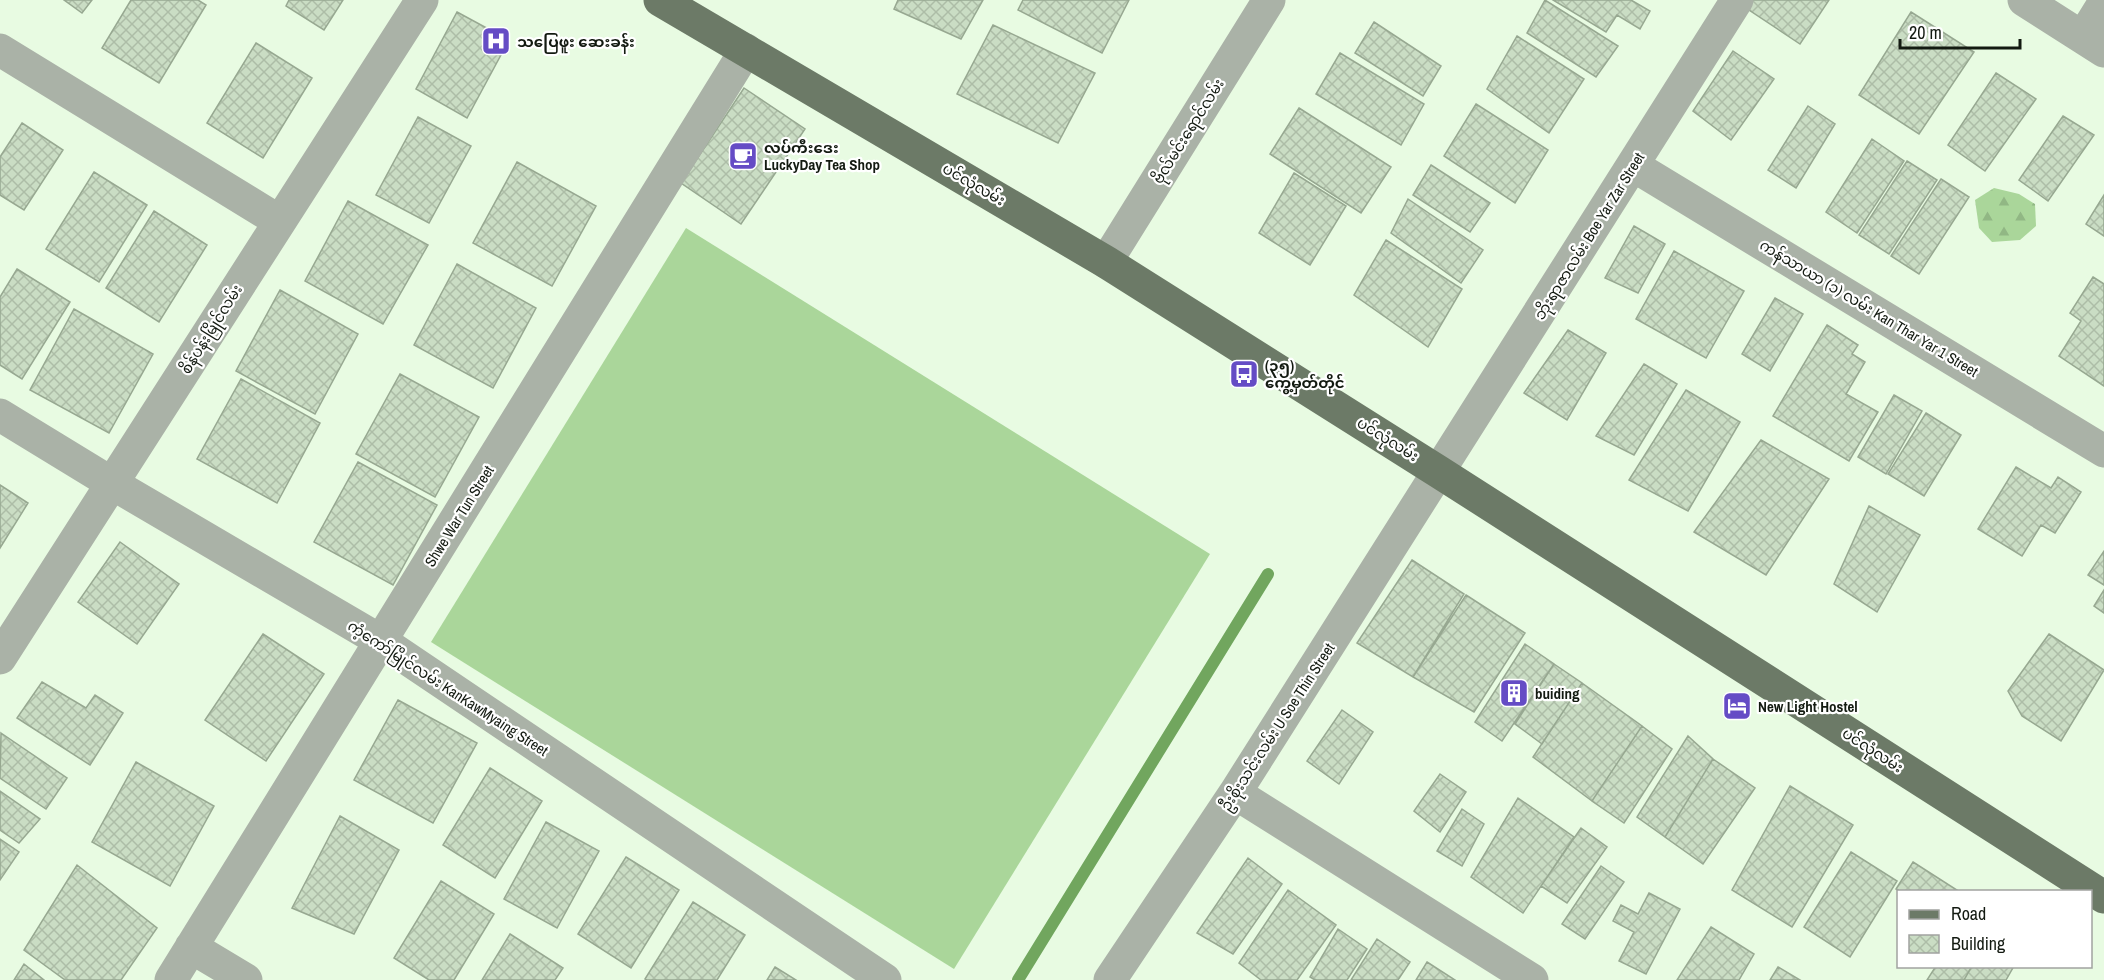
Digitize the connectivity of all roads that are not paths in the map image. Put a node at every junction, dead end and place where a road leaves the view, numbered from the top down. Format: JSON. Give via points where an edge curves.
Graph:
{"nodes":[{"id":1,"x":422,"y":0,"type":"edge"},
{"id":2,"x":660,"y":0,"type":"edge"},
{"id":3,"x":1269,"y":0,"type":"edge"},
{"id":4,"x":1737,"y":0,"type":"edge"},
{"id":5,"x":2024,"y":0,"type":"edge"},
{"id":6,"x":2104,"y":3,"type":"edge"},
{"id":7,"x":2094,"y":44,"type":"edge"},
{"id":8,"x":0,"y":50,"type":"edge"},
{"id":9,"x":746,"y":50,"type":"junction"},
{"id":10,"x":1634,"y":166,"type":"junction"},
{"id":11,"x":279,"y":221,"type":"junction"},
{"id":12,"x":1106,"y":262,"type":"junction"},
{"id":13,"x":0,"y":415,"type":"edge"},
{"id":14,"x":2104,"y":451,"type":"edge"},
{"id":15,"x":1440,"y":472,"type":"junction"},
{"id":16,"x":112,"y":484,"type":"junction"},
{"id":17,"x":381,"y":641,"type":"junction"},
{"id":18,"x":0,"y":658,"type":"edge"},
{"id":19,"x":1235,"y":793,"type":"junction"},
{"id":20,"x":2104,"y":897,"type":"edge"},
{"id":21,"x":191,"y":947,"type":"junction"},
{"id":22,"x":171,"y":980,"type":"edge"},
{"id":23,"x":246,"y":980,"type":"edge"},
{"id":24,"x":885,"y":980,"type":"edge"},
{"id":25,"x":1110,"y":980,"type":"edge"},
{"id":26,"x":1532,"y":980,"type":"edge"}],
"edges":[{"from":1,"to":11,"type":"street","name":"စိန်ပန်းမြိုင်လမ်း"},
{"from":2,"to":9,"type":"main road","name":"ပင်လုံလမ်း"},
{"from":3,"to":12,"type":"street","name":"ဗိုလ်မင်းရောင်လမ်း"},
{"from":4,"to":10,"type":"street","name":"ဘိုးရာဇာလမ်း Boe Yar Zar Street"},
{"from":5,"to":7,"type":"street"},
{"from":6,"to":7,"type":"street"},
{"from":8,"to":11,"type":"street"},
{"from":9,"to":12,"type":"main road","name":"ပင်လုံလမ်း"},
{"from":9,"to":17,"type":"street","name":"Shwe War Tun Street"},
{"from":10,"to":14,"type":"street","name":"ကန်သာယာ (၁) လမ်း Kan Thar Yar 1 Street"},
{"from":10,"to":15,"type":"street","name":"ဘိုးရာဇာလမ်း Boe Yar Zar Street"},
{"from":11,"to":16,"type":"street","name":"စိန်ပန်းမြိုင်လမ်း"},
{"from":12,"to":15,"type":"main road","name":"ပင်လုံလမ်း"},
{"from":13,"to":16,"type":"street","name":"ကံ့ကော်မြိုင်လမ်း KanKawMyaing Street"},
{"from":15,"to":19,"type":"street","name":"ဦးစိုးသင်းလမ်း U Soe Thin Street"},
{"from":15,"to":20,"type":"main road","name":"ပင်လုံလမ်း"},
{"from":16,"to":17,"type":"street","name":"ကံ့ကော်မြိုင်လမ်း KanKawMyaing Street"},
{"from":16,"to":18,"type":"street","name":"စိန်ပန်းမြိုင်လမ်း"},
{"from":17,"to":21,"type":"street","name":"Shwe War Tun Street"},
{"from":17,"to":24,"type":"street","name":"ကံ့ကော်မြိုင်လမ်း KanKawMyaing Street"},
{"from":19,"to":25,"type":"street","name":"ဦးစိုးသင်းလမ်း U Soe Thin Street"},
{"from":19,"to":26,"type":"street"},
{"from":21,"to":22,"type":"street","name":"Shwe War Tun Street"},
{"from":21,"to":23,"type":"street"}]}
